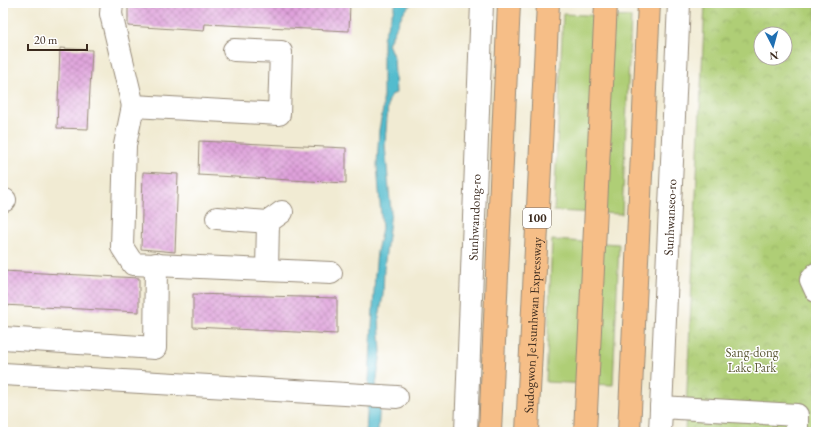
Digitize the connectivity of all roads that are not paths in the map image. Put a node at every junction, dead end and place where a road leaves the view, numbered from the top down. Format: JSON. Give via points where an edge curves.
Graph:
{"nodes":[{"id":1,"x":112,"y":3,"type":"edge"},
{"id":2,"x":482,"y":3,"type":"edge"},
{"id":3,"x":509,"y":3,"type":"edge"},
{"id":4,"x":548,"y":3,"type":"edge"},
{"id":5,"x":606,"y":3,"type":"edge"},
{"id":6,"x":649,"y":3,"type":"edge"},
{"id":7,"x":679,"y":3,"type":"edge"},
{"id":8,"x":234,"y":50,"type":"dead end"},
{"id":9,"x":133,"y":106,"type":"junction"},
{"id":10,"x":217,"y":218,"type":"dead end"},
{"id":11,"x":156,"y":264,"type":"junction"},
{"id":12,"x":267,"y":270,"type":"junction"},
{"id":13,"x":331,"y":273,"type":"dead end"},
{"id":14,"x":816,"y":274,"type":"edge"},
{"id":15,"x":816,"y":290,"type":"edge"},
{"id":16,"x":3,"y":338,"type":"edge"},
{"id":17,"x":3,"y":374,"type":"edge"},
{"id":18,"x":396,"y":397,"type":"dead end"},
{"id":19,"x":661,"y":407,"type":"junction"},
{"id":20,"x":754,"y":422,"type":"edge"},
{"id":21,"x":466,"y":432,"type":"edge"},
{"id":22,"x":490,"y":432,"type":"edge"},
{"id":23,"x":527,"y":432,"type":"edge"},
{"id":24,"x":585,"y":432,"type":"edge"},
{"id":25,"x":629,"y":432,"type":"edge"},
{"id":26,"x":660,"y":432,"type":"edge"},
{"id":27,"x":797,"y":432,"type":"edge"}],
"edges":[{"from":1,"to":9,"type":"street","via":[[111,14]]},
{"from":2,"to":21,"type":"street","name":"Sunhwandong-ro"},
{"from":3,"to":22,"type":"highway"},
{"from":4,"to":23,"type":"highway","name":"Sudogwon Je1sunhwan Expressway","number":"100"},
{"from":5,"to":24,"type":"highway"},
{"from":6,"to":25,"type":"highway"},
{"from":7,"to":19,"type":"street","name":"Sunhwanseo-ro"},
{"from":8,"to":9,"type":"street","via":[[287,52],[279,114]]},
{"from":9,"to":11,"type":"street","via":[[125,145],[122,247],[133,264]]},
{"from":10,"to":12,"type":"street","via":[[275,217]]},
{"from":11,"to":12,"type":"street"},
{"from":11,"to":16,"type":"street","via":[[155,348]]},
{"from":12,"to":13,"type":"street"},
{"from":14,"to":15,"type":"street","via":[[811,280]]},
{"from":17,"to":18,"type":"street"},
{"from":19,"to":20,"type":"street"},
{"from":19,"to":26,"type":"street","name":"Sunhwanseo-ro"},
{"from":20,"to":27,"type":"street","via":[[797,415]]}]}
